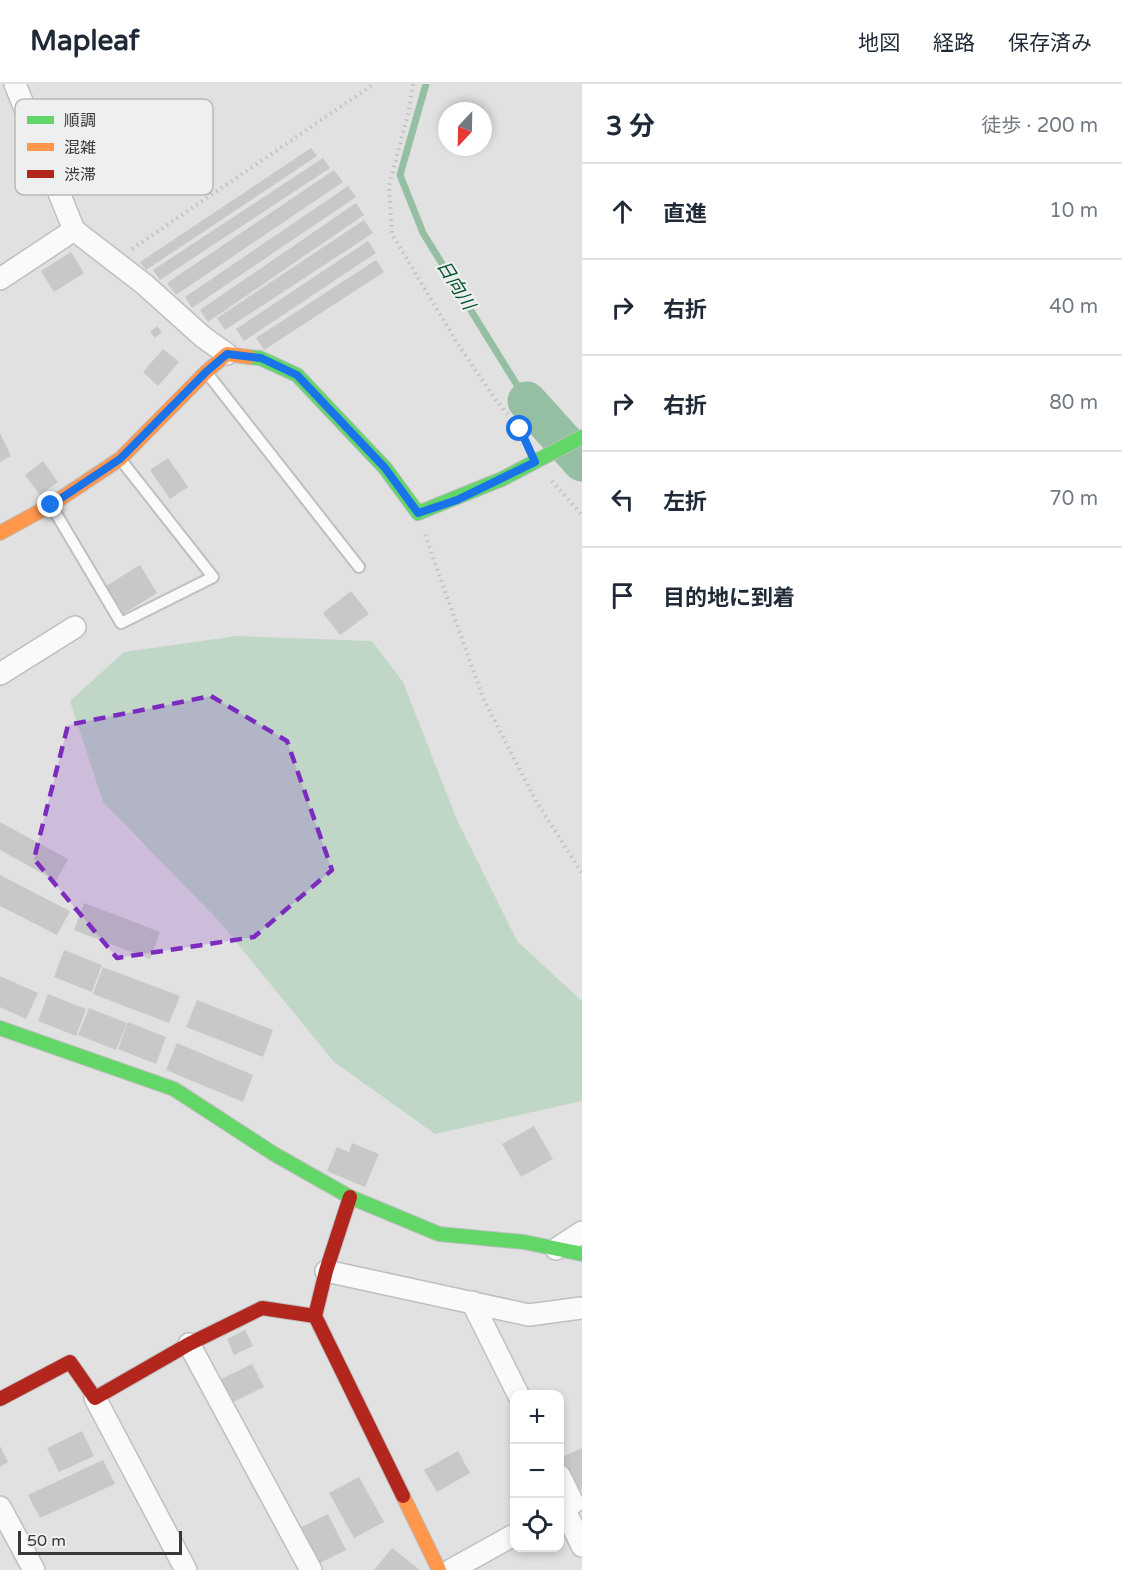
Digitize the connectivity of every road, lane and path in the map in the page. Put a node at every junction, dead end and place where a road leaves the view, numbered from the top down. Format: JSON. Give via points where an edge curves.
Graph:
{"nodes":[{"id":1,"x":15,"y":84,"type":"edge"},
{"id":2,"x":374,"y":84,"type":"edge"},
{"id":3,"x":412,"y":84,"type":"edge"},
{"id":4,"x":21,"y":99,"type":"edge"},
{"id":5,"x":213,"y":194,"type":"edge"},
{"id":6,"x":60,"y":195,"type":"edge"},
{"id":7,"x":211,"y":195,"type":"edge"},
{"id":8,"x":74,"y":230,"type":"junction"},
{"id":9,"x":114,"y":261,"type":"junction"},
{"id":10,"x":0,"y":279,"type":"edge"},
{"id":11,"x":227,"y":354,"type":"junction"},
{"id":12,"x":206,"y":372,"type":"junction"},
{"id":13,"x":582,"y":437,"type":"edge"},
{"id":14,"x":120,"y":459,"type":"junction"},
{"id":15,"x":535,"y":462,"type":"junction"},
{"id":16,"x":51,"y":505,"type":"junction"},
{"id":17,"x":418,"y":513,"type":"junction"},
{"id":18,"x":582,"y":515,"type":"edge"},
{"id":19,"x":0,"y":533,"type":"edge"},
{"id":20,"x":359,"y":567,"type":"dead end"},
{"id":21,"x":75,"y":627,"type":"dead end"},
{"id":22,"x":0,"y":674,"type":"edge"},
{"id":23,"x":582,"y":873,"type":"edge"},
{"id":24,"x":0,"y":1028,"type":"edge"},
{"id":25,"x":350,"y":1197,"type":"junction"},
{"id":26,"x":582,"y":1232,"type":"edge"},
{"id":27,"x":556,"y":1249,"type":"junction"},
{"id":28,"x":582,"y":1254,"type":"edge"},
{"id":29,"x":326,"y":1271,"type":"junction"},
{"id":30,"x":472,"y":1302,"type":"junction"},
{"id":31,"x":582,"y":1308,"type":"edge"},
{"id":32,"x":315,"y":1316,"type":"junction"},
{"id":33,"x":189,"y":1344,"type":"junction"},
{"id":34,"x":516,"y":1390,"type":"edge"},
{"id":35,"x":95,"y":1398,"type":"junction"},
{"id":36,"x":0,"y":1399,"type":"edge"},
{"id":37,"x":564,"y":1488,"type":"edge"},
{"id":38,"x":570,"y":1505,"type":"edge"},
{"id":39,"x":0,"y":1507,"type":"edge"},
{"id":40,"x":510,"y":1537,"type":"edge"},
{"id":41,"x":582,"y":1546,"type":"edge"},
{"id":42,"x":34,"y":1570,"type":"edge"},
{"id":43,"x":186,"y":1570,"type":"edge"},
{"id":44,"x":311,"y":1570,"type":"edge"},
{"id":45,"x":440,"y":1570,"type":"edge"},
{"id":46,"x":450,"y":1570,"type":"edge"}],
"edges":[{"from":1,"to":4,"type":"street"},
{"from":2,"to":5,"type":"path"},
{"from":3,"to":15,"type":"path","via":[[389,186],[392,234],[459,346],[520,429]]},
{"from":6,"to":8,"type":"street"},
{"from":7,"to":9,"type":"path"},
{"from":8,"to":9,"type":"street"},
{"from":8,"to":10,"type":"street"},
{"from":9,"to":11,"type":"street"},
{"from":11,"to":12,"type":"street"},
{"from":11,"to":17,"type":"street","via":[[261,358],[297,375],[385,468]]},
{"from":12,"to":14,"type":"street"},
{"from":12,"to":20,"type":"lane"},
{"from":13,"to":15,"type":"street"},
{"from":14,"to":16,"type":"street"},
{"from":14,"to":16,"type":"lane","via":[[213,578],[121,623]]},
{"from":15,"to":17,"type":"street","via":[[457,500]]},
{"from":15,"to":18,"type":"path"},
{"from":16,"to":19,"type":"street"},
{"from":17,"to":23,"type":"path","via":[[483,698],[536,801]]},
{"from":21,"to":22,"type":"street"},
{"from":24,"to":25,"type":"street","via":[[174,1089],[274,1154]]},
{"from":25,"to":27,"type":"street","via":[[439,1234]]},
{"from":25,"to":29,"type":"street"},
{"from":26,"to":27,"type":"street"},
{"from":27,"to":28,"type":"street"},
{"from":29,"to":30,"type":"street"},
{"from":29,"to":32,"type":"street"},
{"from":30,"to":31,"type":"street","via":[[529,1315]]},
{"from":30,"to":34,"type":"street"},
{"from":32,"to":33,"type":"street","via":[[262,1308]]},
{"from":32,"to":45,"type":"street"},
{"from":33,"to":35,"type":"street"},
{"from":33,"to":44,"type":"street"},
{"from":35,"to":36,"type":"street","via":[[70,1362]]},
{"from":35,"to":43,"type":"street"},
{"from":37,"to":38,"type":"street"},
{"from":38,"to":41,"type":"street"},
{"from":39,"to":42,"type":"street"},
{"from":40,"to":46,"type":"street"}]}
